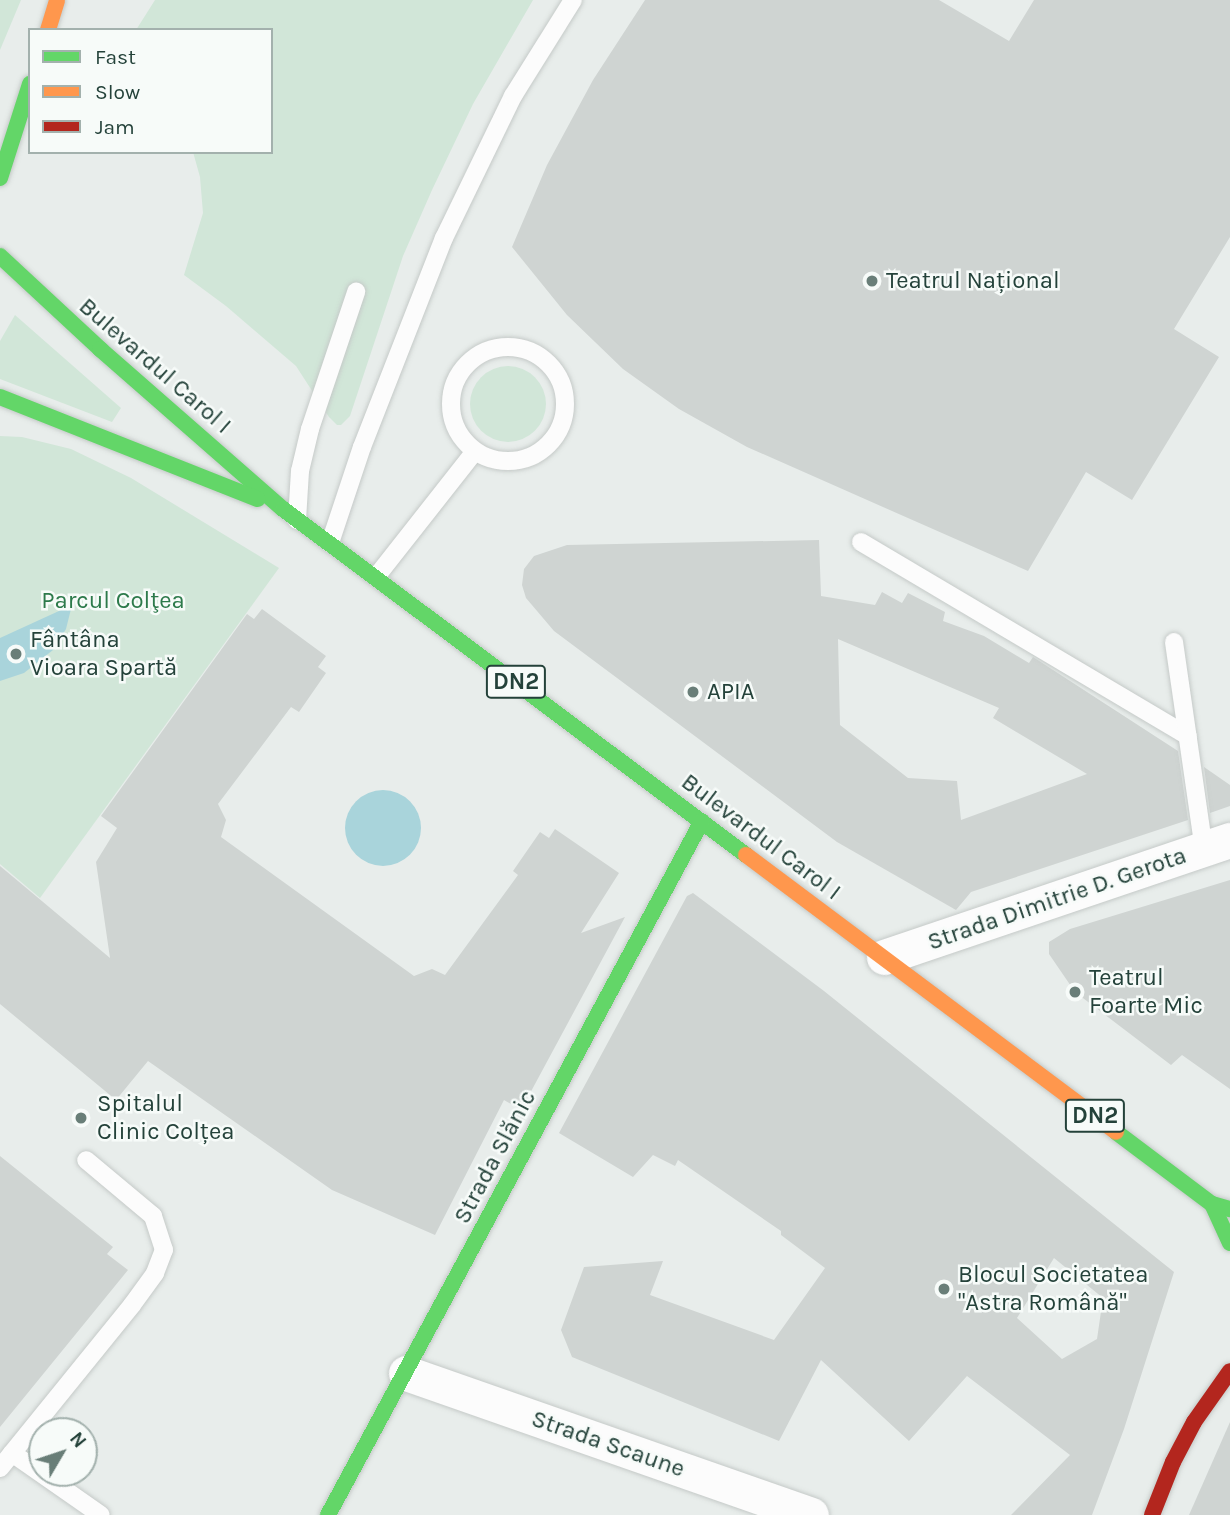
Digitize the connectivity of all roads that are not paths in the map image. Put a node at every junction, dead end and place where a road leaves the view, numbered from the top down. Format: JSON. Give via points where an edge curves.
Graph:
{"nodes":[{"id":1,"x":57,"y":0,"type":"edge"},
{"id":2,"x":573,"y":0,"type":"edge"},
{"id":3,"x":49,"y":28,"type":"edge"},
{"id":4,"x":28,"y":90,"type":"edge"},
{"id":5,"x":0,"y":178,"type":"edge"},
{"id":6,"x":0,"y":256,"type":"edge"},
{"id":7,"x":356,"y":292,"type":"dead end"},
{"id":8,"x":0,"y":397,"type":"edge"},
{"id":9,"x":475,"y":451,"type":"junction"},
{"id":10,"x":290,"y":514,"type":"junction"},
{"id":11,"x":861,"y":542,"type":"dead end"},
{"id":12,"x":330,"y":543,"type":"junction"},
{"id":13,"x":376,"y":578,"type":"junction"},
{"id":14,"x":1174,"y":642,"type":"dead end"},
{"id":15,"x":1188,"y":736,"type":"junction"},
{"id":16,"x":702,"y":821,"type":"junction"},
{"id":17,"x":1217,"y":845,"type":"edge"},
{"id":18,"x":884,"y":957,"type":"junction"},
{"id":19,"x":86,"y":1160,"type":"dead end"},
{"id":20,"x":1212,"y":1204,"type":"junction"},
{"id":21,"x":1230,"y":1209,"type":"edge"},
{"id":22,"x":1230,"y":1243,"type":"edge"},
{"id":23,"x":1230,"y":1371,"type":"edge"},
{"id":24,"x":406,"y":1373,"type":"junction"},
{"id":25,"x":12,"y":1453,"type":"junction"},
{"id":26,"x":0,"y":1468,"type":"edge"},
{"id":27,"x":101,"y":1515,"type":"edge"},
{"id":28,"x":328,"y":1515,"type":"edge"},
{"id":29,"x":811,"y":1515,"type":"edge"},
{"id":30,"x":1152,"y":1515,"type":"edge"}],
"edges":[{"from":1,"to":3,"type":"main road"},
{"from":2,"to":12,"type":"lane","via":[[513,96],[444,237],[362,447]]},
{"from":4,"to":5,"type":"main road"},
{"from":6,"to":10,"type":"main road","name":"Bulevardul Carol I","number":"DN2"},
{"from":7,"to":10,"type":"lane","via":[[307,438]]},
{"from":8,"to":10,"type":"main road","name":"Bulevardul Carol I","number":"DN2"},
{"from":9,"to":9,"type":"lane","via":[[510,461],[527,458],[556,436],[565,401],[561,383],[537,355],[519,348],[499,348],[481,354],[455,382],[453,420]]},
{"from":9,"to":13,"type":"lane"},
{"from":10,"to":12,"type":"main road","name":"Bulevardul Carol I","number":"DN2"},
{"from":11,"to":15,"type":"lane"},
{"from":12,"to":13,"type":"main road","name":"Bulevardul Carol I","number":"DN2"},
{"from":13,"to":16,"type":"main road","name":"Bulevardul Carol I","number":"DN2"},
{"from":14,"to":15,"type":"lane"},
{"from":15,"to":17,"type":"lane"},
{"from":16,"to":18,"type":"main road","name":"Bulevardul Carol I","number":"DN2"},
{"from":16,"to":24,"type":"main road","name":"Strada Slănic"},
{"from":17,"to":18,"type":"street","name":"Strada Dimitrie D. Gerota"},
{"from":18,"to":20,"type":"main road","name":"Bulevardul Carol I","number":"DN2"},
{"from":19,"to":25,"type":"lane","via":[[153,1216],[164,1250],[155,1273],[132,1305]]},
{"from":20,"to":21,"type":"main road","number":"DN2"},
{"from":20,"to":22,"type":"main road","number":"DN2"},
{"from":23,"to":30,"type":"main road","via":[[1194,1422]]},
{"from":24,"to":28,"type":"main road","name":"Strada Slănic"},
{"from":24,"to":29,"type":"street","name":"Strada Scaune"},
{"from":25,"to":26,"type":"lane"},
{"from":25,"to":27,"type":"lane"}]}
